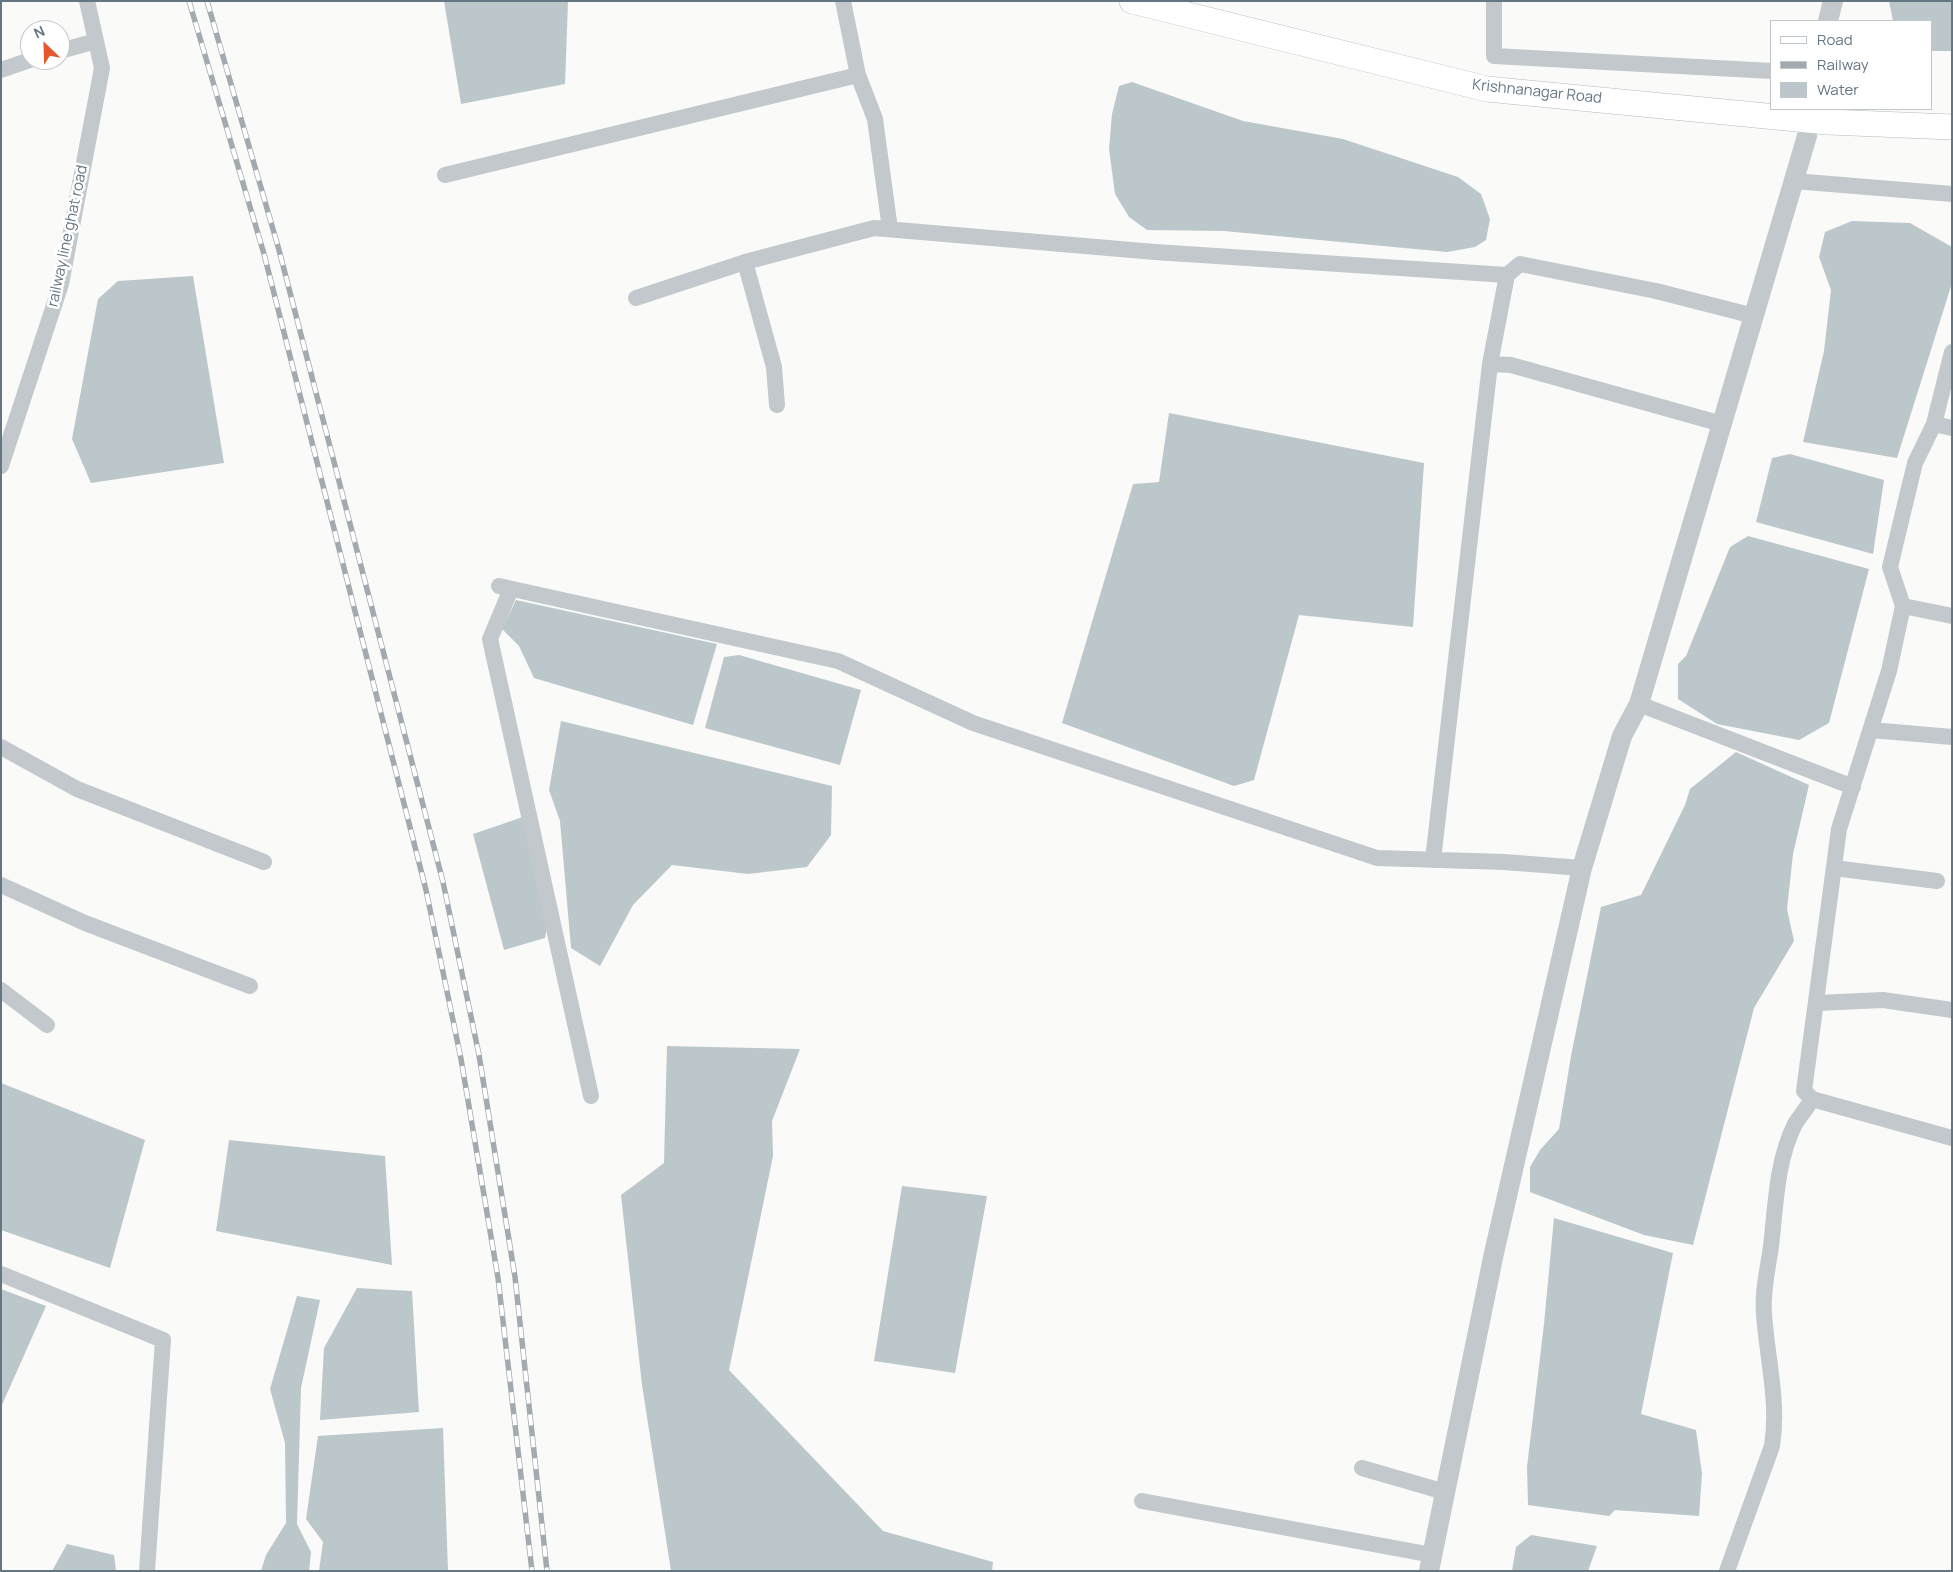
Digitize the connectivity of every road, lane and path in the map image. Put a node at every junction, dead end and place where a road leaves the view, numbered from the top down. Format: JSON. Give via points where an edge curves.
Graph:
{"nodes":[{"id":1,"x":87,"y":1,"type":"edge"},
{"id":2,"x":843,"y":1,"type":"edge"},
{"id":3,"x":1132,"y":1,"type":"edge"},
{"id":4,"x":1494,"y":1,"type":"edge"},
{"id":5,"x":1833,"y":1,"type":"edge"},
{"id":6,"x":1828,"y":20,"type":"edge"},
{"id":7,"x":96,"y":41,"type":"junction"},
{"id":8,"x":70,"y":48,"type":"edge"},
{"id":9,"x":20,"y":63,"type":"edge"},
{"id":10,"x":1,"y":70,"type":"edge"},
{"id":11,"x":1770,"y":71,"type":"edge"},
{"id":12,"x":858,"y":75,"type":"junction"},
{"id":13,"x":1952,"y":127,"type":"edge"},
{"id":14,"x":1807,"y":136,"type":"dead end"},
{"id":15,"x":445,"y":175,"type":"dead end"},
{"id":16,"x":1794,"y":181,"type":"junction"},
{"id":17,"x":1952,"y":194,"type":"edge"},
{"id":18,"x":890,"y":229,"type":"junction"},
{"id":19,"x":745,"y":262,"type":"junction"},
{"id":20,"x":1507,"y":275,"type":"junction"},
{"id":21,"x":636,"y":298,"type":"dead end"},
{"id":22,"x":1754,"y":316,"type":"junction"},
{"id":23,"x":1952,"y":352,"type":"edge"},
{"id":24,"x":1490,"y":364,"type":"junction"},
{"id":25,"x":777,"y":405,"type":"dead end"},
{"id":26,"x":1722,"y":424,"type":"junction"},
{"id":27,"x":1934,"y":424,"type":"junction"},
{"id":28,"x":1952,"y":428,"type":"edge"},
{"id":29,"x":1,"y":466,"type":"edge"},
{"id":30,"x":1903,"y":606,"type":"junction"},
{"id":31,"x":1952,"y":616,"type":"edge"},
{"id":32,"x":1639,"y":704,"type":"junction"},
{"id":33,"x":1871,"y":730,"type":"junction"},
{"id":34,"x":1952,"y":737,"type":"edge"},
{"id":35,"x":1,"y":747,"type":"edge"},
{"id":36,"x":1854,"y":787,"type":"junction"},
{"id":37,"x":1433,"y":860,"type":"junction"},
{"id":38,"x":264,"y":862,"type":"dead end"},
{"id":39,"x":1582,"y":868,"type":"junction"},
{"id":40,"x":1834,"y":868,"type":"junction"},
{"id":41,"x":1937,"y":881,"type":"dead end"},
{"id":42,"x":1,"y":885,"type":"edge"},
{"id":43,"x":250,"y":986,"type":"dead end"},
{"id":44,"x":1,"y":990,"type":"edge"},
{"id":45,"x":1816,"y":1003,"type":"junction"},
{"id":46,"x":1952,"y":1010,"type":"edge"},
{"id":47,"x":47,"y":1025,"type":"dead end"},
{"id":48,"x":592,"y":1096,"type":"dead end"},
{"id":49,"x":1812,"y":1099,"type":"junction"},
{"id":50,"x":1952,"y":1138,"type":"edge"},
{"id":51,"x":1,"y":1274,"type":"edge"},
{"id":52,"x":1362,"y":1468,"type":"dead end"},
{"id":53,"x":1445,"y":1492,"type":"junction"},
{"id":54,"x":1142,"y":1501,"type":"dead end"},
{"id":55,"x":1431,"y":1563,"type":"edge"},
{"id":56,"x":147,"y":1571,"type":"edge"},
{"id":57,"x":1727,"y":1571,"type":"edge"}],
"edges":[{"from":1,"to":7,"type":"street","name":"railway line ghat road"},
{"from":2,"to":12,"type":"street"},
{"from":3,"to":13,"type":"main road","name":"Krishnanagar Road","via":[[1487,90],[1828,122]]},
{"from":4,"to":11,"type":"street","via":[[1494,56]]},
{"from":5,"to":6,"type":"street"},
{"from":7,"to":8,"type":"street"},
{"from":7,"to":29,"type":"street","name":"railway line ghat road","via":[[102,68],[61,284]]},
{"from":9,"to":10,"type":"street"},
{"from":12,"to":15,"type":"street"},
{"from":12,"to":18,"type":"street","via":[[875,119]]},
{"from":14,"to":16,"type":"street"},
{"from":16,"to":17,"type":"street"},
{"from":16,"to":22,"type":"street"},
{"from":18,"to":19,"type":"street","via":[[874,228]]},
{"from":18,"to":20,"type":"street","via":[[1155,252]]},
{"from":19,"to":21,"type":"street"},
{"from":19,"to":25,"type":"street","via":[[774,367]]},
{"from":20,"to":22,"type":"street","via":[[1520,264],[1656,291]]},
{"from":20,"to":24,"type":"street"},
{"from":22,"to":26,"type":"street"},
{"from":23,"to":27,"type":"street"},
{"from":24,"to":26,"type":"street","via":[[1511,365]]},
{"from":24,"to":37,"type":"street"},
{"from":26,"to":32,"type":"street"},
{"from":27,"to":28,"type":"street"},
{"from":27,"to":30,"type":"street","via":[[1915,463],[1890,567]]},
{"from":30,"to":31,"type":"street"},
{"from":30,"to":33,"type":"street","via":[[1889,671]]},
{"from":32,"to":36,"type":"street"},
{"from":32,"to":39,"type":"street","via":[[1622,736]]},
{"from":33,"to":34,"type":"street"},
{"from":33,"to":36,"type":"street"},
{"from":35,"to":38,"type":"street","via":[[77,790]]},
{"from":36,"to":40,"type":"street","via":[[1839,829]]},
{"from":37,"to":39,"type":"street"},
{"from":37,"to":48,"type":"street","via":[[1377,858],[1299,833],[973,723],[838,661],[505,587],[490,639]]},
{"from":39,"to":53,"type":"street","via":[[1494,1253]]},
{"from":40,"to":41,"type":"street"},
{"from":40,"to":45,"type":"street"},
{"from":42,"to":43,"type":"street","via":[[85,923]]},
{"from":44,"to":47,"type":"street"},
{"from":45,"to":46,"type":"street","via":[[1883,1000]]},
{"from":45,"to":49,"type":"street","via":[[1804,1091]]},
{"from":49,"to":50,"type":"street"},
{"from":49,"to":57,"type":"street","via":[[1784,1151],[1765,1282],[1764,1312],[1774,1403],[1772,1446]]},
{"from":51,"to":56,"type":"street","via":[[163,1340]]},
{"from":52,"to":53,"type":"street"},
{"from":53,"to":55,"type":"street"},
{"from":54,"to":55,"type":"street"}]}
